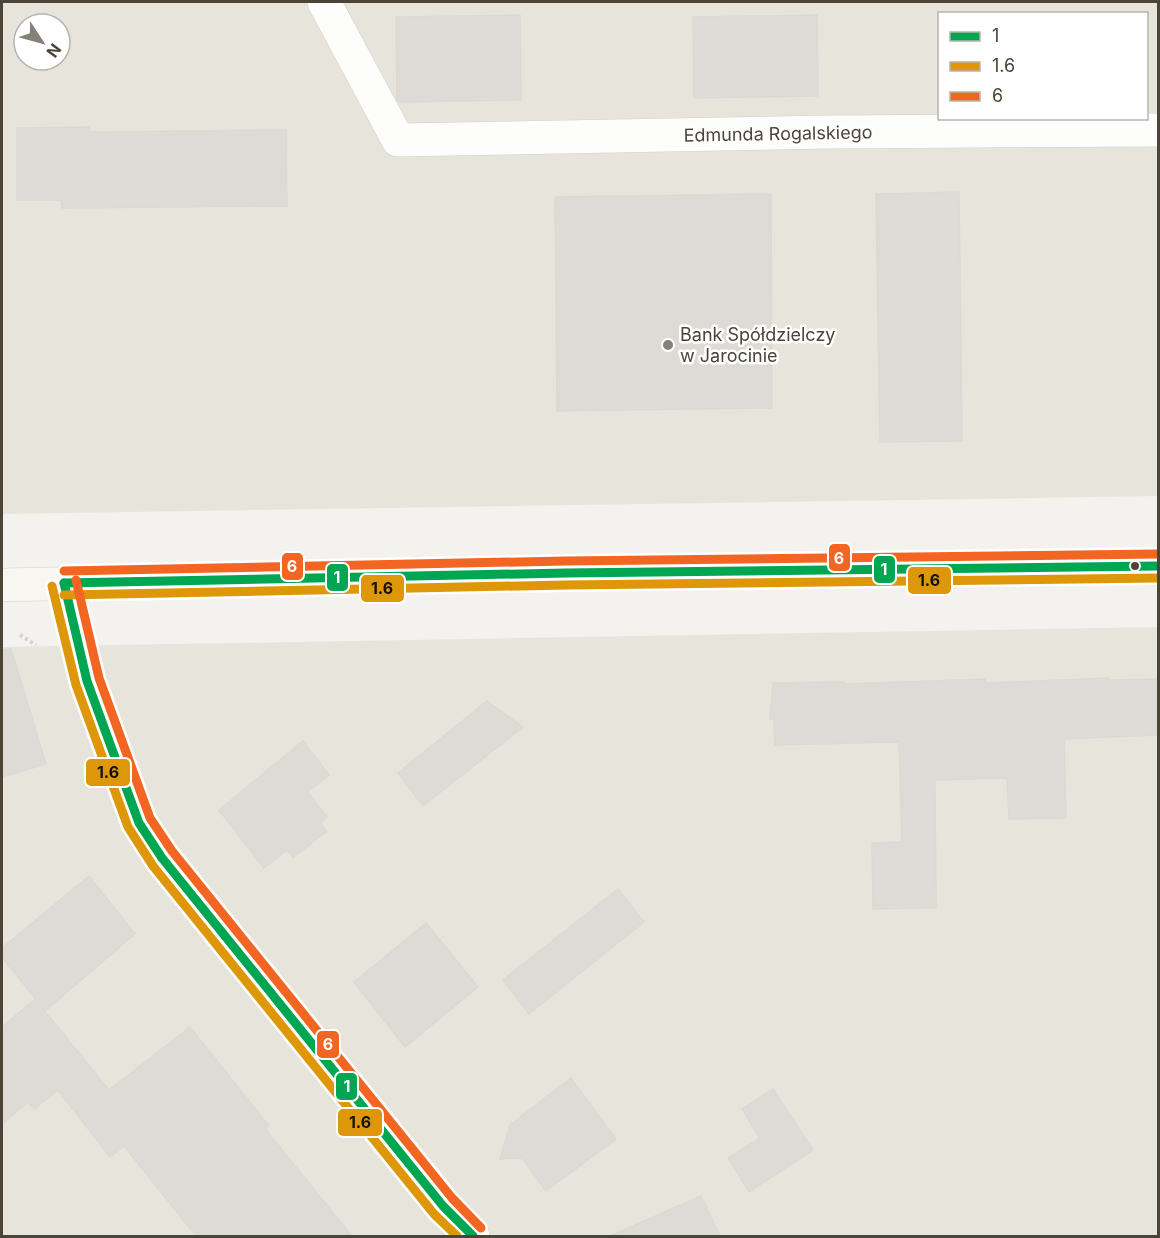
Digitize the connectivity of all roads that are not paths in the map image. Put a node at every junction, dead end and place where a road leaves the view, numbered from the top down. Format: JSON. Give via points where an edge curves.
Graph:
{"nodes":[{"id":1,"x":324,"y":2,"type":"edge"},
{"id":2,"x":1158,"y":130,"type":"edge"},
{"id":3,"x":1158,"y":567,"type":"edge"},
{"id":4,"x":64,"y":583,"type":"junction"},
{"id":5,"x":2,"y":585,"type":"edge"},
{"id":6,"x":473,"y":1236,"type":"edge"}],
"edges":[{"from":1,"to":2,"type":"street","name":"Edmunda Rogalskiego","via":[[398,140]]},
{"from":3,"to":4,"type":"main road"},
{"from":4,"to":5,"type":"main road"},
{"from":4,"to":6,"type":"street","via":[[87,681],[139,823],[162,858],[442,1206]]}]}
